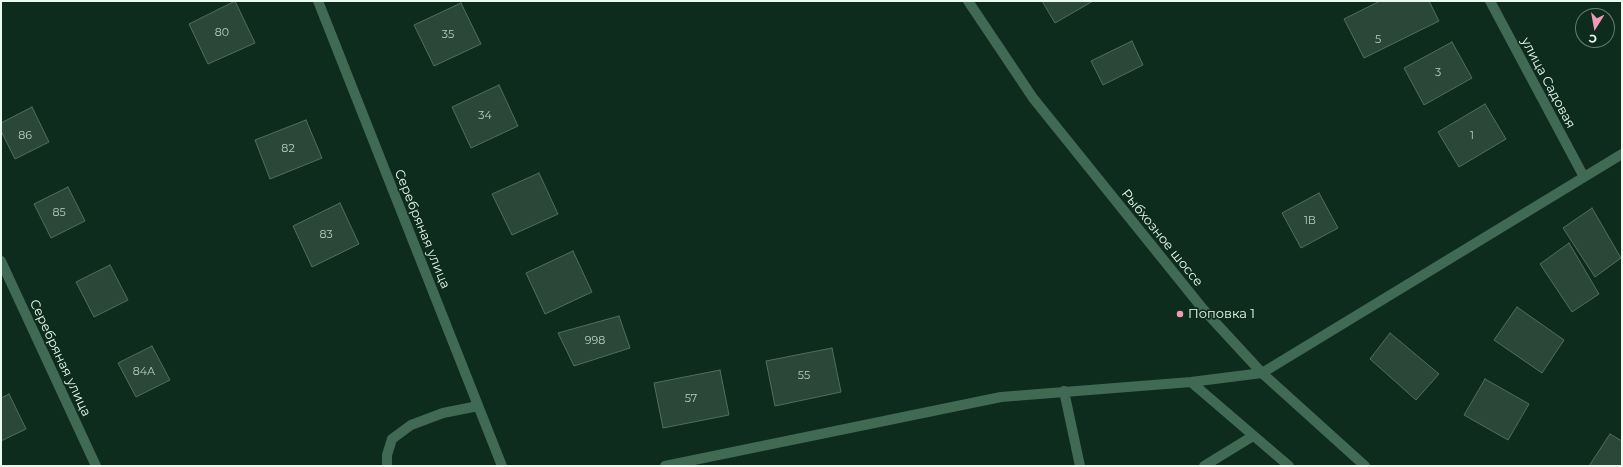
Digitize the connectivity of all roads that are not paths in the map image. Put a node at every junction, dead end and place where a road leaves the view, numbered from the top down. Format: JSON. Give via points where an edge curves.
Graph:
{"nodes":[{"id":1,"x":318,"y":1,"type":"edge"},
{"id":2,"x":968,"y":1,"type":"edge"},
{"id":3,"x":1490,"y":1,"type":"edge"},
{"id":4,"x":1622,"y":154,"type":"edge"},
{"id":5,"x":1584,"y":177,"type":"junction"},
{"id":6,"x":1,"y":261,"type":"edge"},
{"id":7,"x":1262,"y":373,"type":"junction"},
{"id":8,"x":1191,"y":382,"type":"junction"},
{"id":9,"x":1064,"y":391,"type":"junction"},
{"id":10,"x":478,"y":406,"type":"junction"},
{"id":11,"x":1253,"y":436,"type":"junction"},
{"id":12,"x":96,"y":466,"type":"edge"},
{"id":13,"x":387,"y":466,"type":"edge"},
{"id":14,"x":502,"y":466,"type":"edge"},
{"id":15,"x":665,"y":466,"type":"edge"},
{"id":16,"x":1080,"y":466,"type":"edge"},
{"id":17,"x":1204,"y":466,"type":"edge"},
{"id":18,"x":1288,"y":466,"type":"edge"},
{"id":19,"x":1365,"y":466,"type":"edge"}],
"edges":[{"from":1,"to":10,"type":"street","name":"Серебряная улица"},
{"from":2,"to":7,"type":"street","name":"Рыбхозное шоссе","via":[[1033,98],[1203,309]]},
{"from":3,"to":5,"type":"street","name":"улица Садовая"},
{"from":4,"to":5,"type":"street"},
{"from":5,"to":7,"type":"street"},
{"from":6,"to":12,"type":"street","name":"Серебряная улица"},
{"from":7,"to":8,"type":"street"},
{"from":7,"to":19,"type":"street","name":"Рыбхозное шоссе"},
{"from":8,"to":9,"type":"street"},
{"from":8,"to":11,"type":"street"},
{"from":9,"to":15,"type":"street","via":[[1001,397]]},
{"from":9,"to":16,"type":"street"},
{"from":10,"to":13,"type":"street","via":[[443,413],[410,425],[392,439],[387,455]]},
{"from":10,"to":14,"type":"street","name":"Серебряная улица"},
{"from":11,"to":17,"type":"street"},
{"from":11,"to":18,"type":"street"}]}
